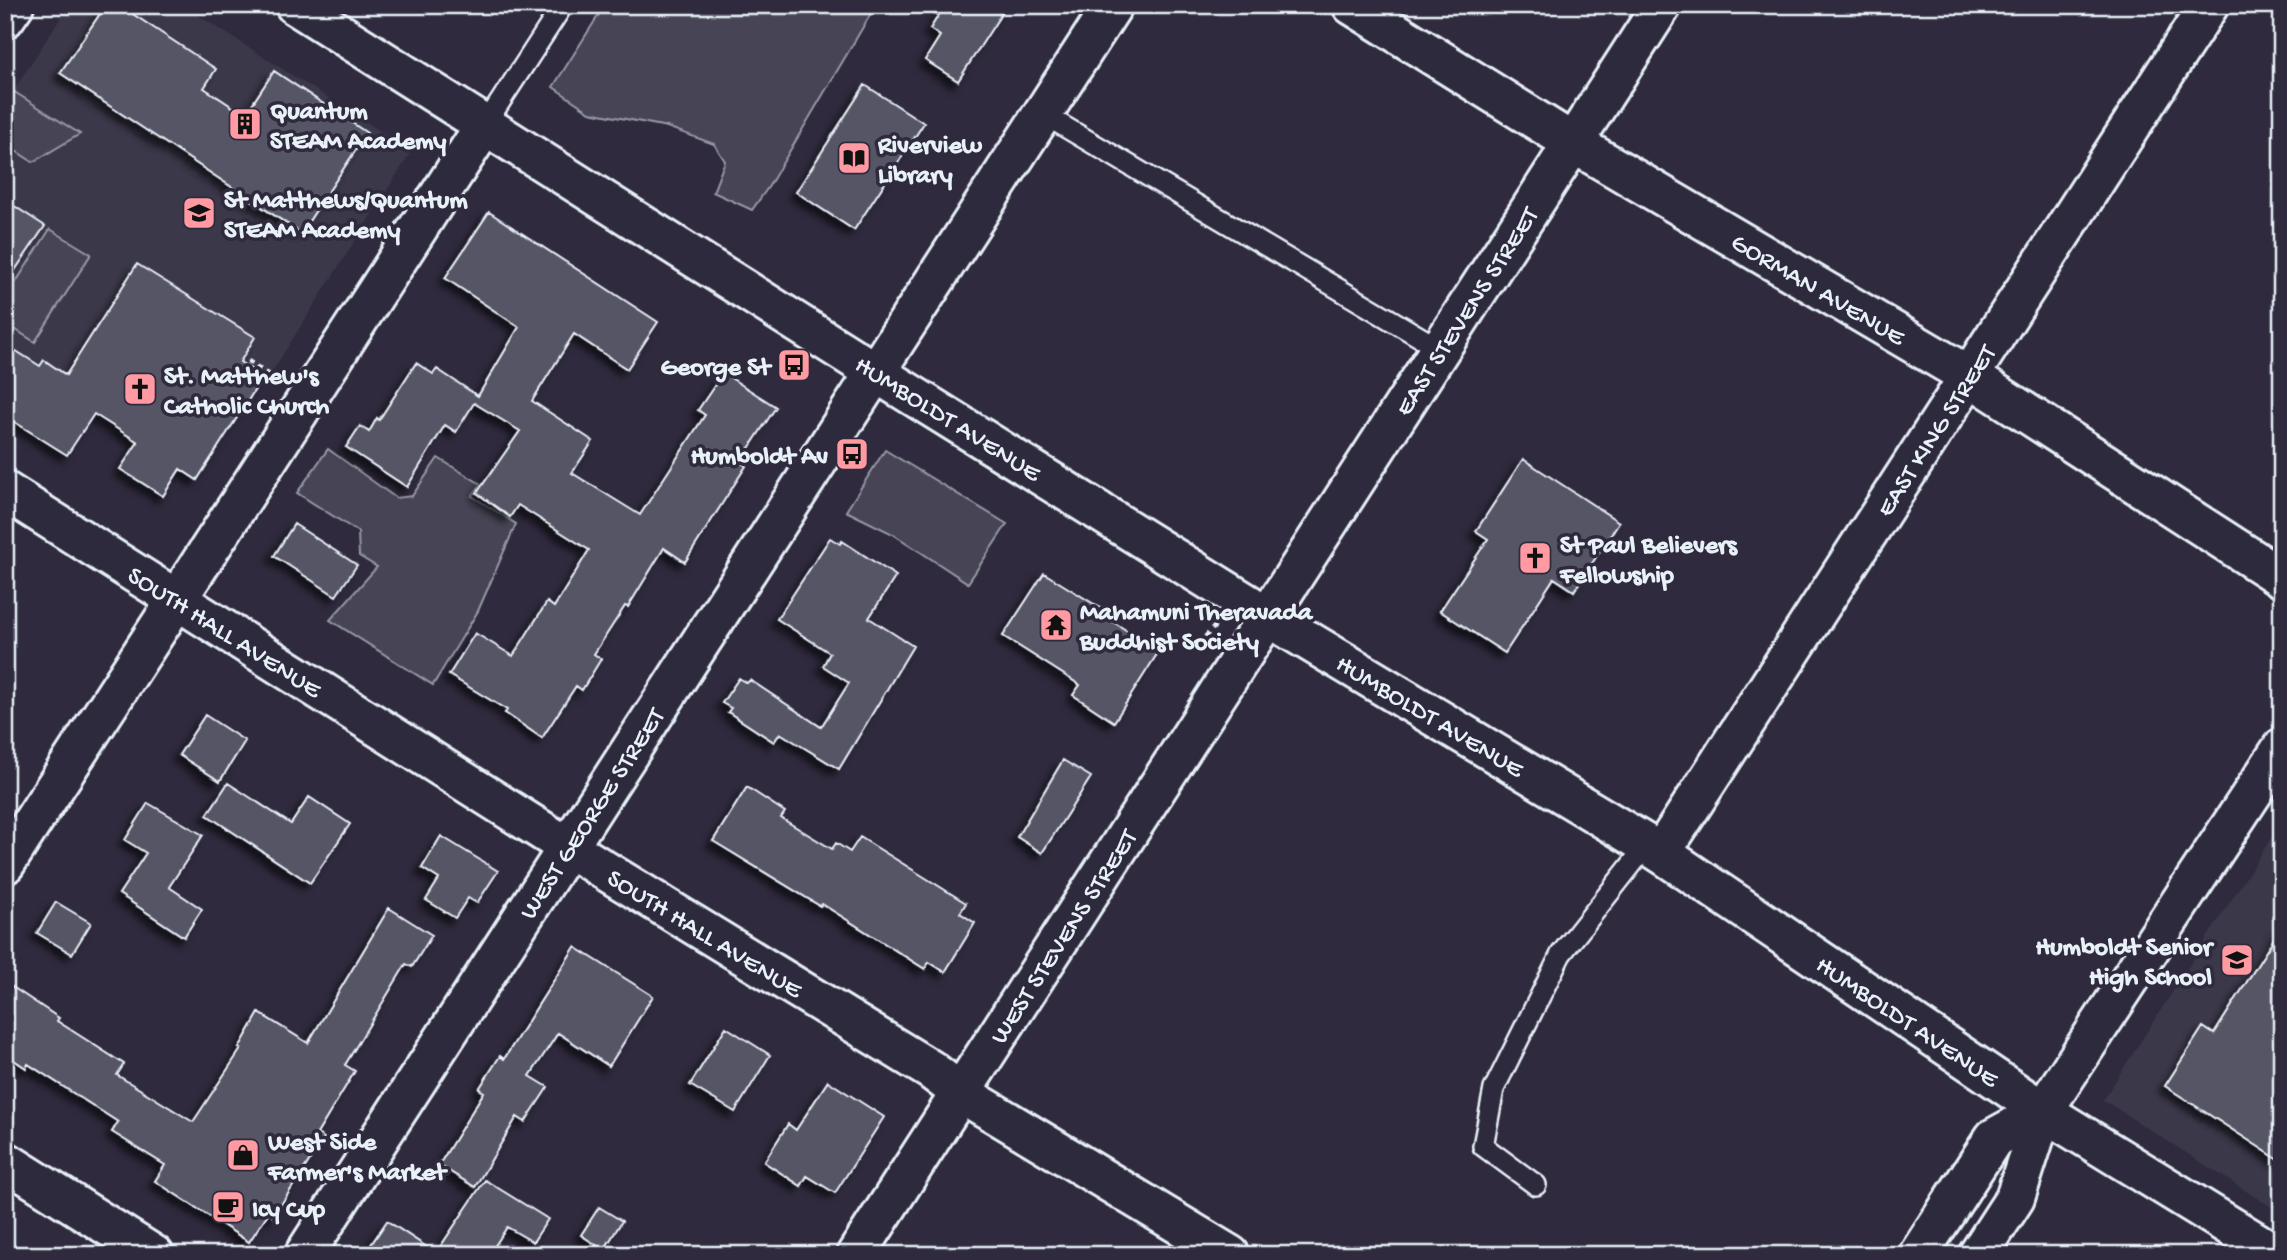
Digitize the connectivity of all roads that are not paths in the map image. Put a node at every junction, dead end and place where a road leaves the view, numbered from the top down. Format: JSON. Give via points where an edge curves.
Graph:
{"nodes":[{"id":1,"x":13,"y":5,"type":"edge"},
{"id":2,"x":295,"y":5,"type":"edge"},
{"id":3,"x":564,"y":5,"type":"edge"},
{"id":4,"x":1113,"y":5,"type":"edge"},
{"id":5,"x":1352,"y":5,"type":"edge"},
{"id":6,"x":1662,"y":5,"type":"edge"},
{"id":7,"x":2209,"y":5,"type":"edge"},
{"id":8,"x":5,"y":18,"type":"edge"},
{"id":9,"x":1043,"y":114,"type":"junction"},
{"id":10,"x":485,"y":125,"type":"junction"},
{"id":11,"x":1573,"y":142,"type":"junction"},
{"id":12,"x":1440,"y":349,"type":"junction"},
{"id":13,"x":875,"y":372,"type":"junction"},
{"id":14,"x":1969,"y":376,"type":"junction"},
{"id":15,"x":5,"y":491,"type":"edge"},
{"id":16,"x":2282,"y":578,"type":"edge"},
{"id":17,"x":177,"y":599,"type":"junction"},
{"id":18,"x":1267,"y":616,"type":"junction"},
{"id":19,"x":2282,"y":748,"type":"edge"},
{"id":20,"x":569,"y":848,"type":"junction"},
{"id":21,"x":1654,"y":849,"type":"junction"},
{"id":22,"x":5,"y":864,"type":"edge"},
{"id":23,"x":961,"y":1093,"type":"junction"},
{"id":24,"x":2043,"y":1111,"type":"junction"},
{"id":25,"x":5,"y":1161,"type":"edge"},
{"id":26,"x":1536,"y":1185,"type":"dead end"},
{"id":27,"x":154,"y":1255,"type":"edge"},
{"id":28,"x":304,"y":1255,"type":"edge"},
{"id":29,"x":856,"y":1255,"type":"edge"},
{"id":30,"x":1230,"y":1255,"type":"edge"},
{"id":31,"x":1918,"y":1255,"type":"edge"},
{"id":32,"x":1978,"y":1255,"type":"edge"},
{"id":33,"x":2277,"y":1255,"type":"edge"}],
"edges":[{"from":1,"to":8,"type":"street"},
{"from":2,"to":10,"type":"street","name":"HUMBOLDT AVENUE"},
{"from":3,"to":10,"type":"lane"},
{"from":4,"to":9,"type":"street","name":"WEST GEORGE STREET"},
{"from":5,"to":11,"type":"street","name":"GORMAN AVENUE"},
{"from":6,"to":11,"type":"street","name":"EAST STEVENS STREET"},
{"from":7,"to":14,"type":"street","name":"EAST KING STREET"},
{"from":9,"to":12,"type":"lane"},
{"from":9,"to":13,"type":"street","name":"WEST GEORGE STREET"},
{"from":10,"to":13,"type":"street","name":"HUMBOLDT AVENUE"},
{"from":10,"to":17,"type":"street"},
{"from":11,"to":12,"type":"street","name":"EAST STEVENS STREET"},
{"from":11,"to":14,"type":"street","name":"GORMAN AVENUE"},
{"from":12,"to":18,"type":"street","name":"EAST STEVENS STREET"},
{"from":13,"to":18,"type":"street","name":"HUMBOLDT AVENUE"},
{"from":13,"to":20,"type":"street","name":"WEST GEORGE STREET"},
{"from":14,"to":16,"type":"street","name":"GORMAN AVENUE"},
{"from":14,"to":21,"type":"street","name":"EAST KING STREET"},
{"from":15,"to":17,"type":"street","name":"SOUTH HALL AVENUE"},
{"from":17,"to":20,"type":"street","name":"SOUTH HALL AVENUE"},
{"from":17,"to":22,"type":"street"},
{"from":18,"to":21,"type":"street","name":"HUMBOLDT AVENUE"},
{"from":18,"to":23,"type":"street","name":"WEST STEVENS STREET"},
{"from":19,"to":24,"type":"street"},
{"from":20,"to":23,"type":"street","name":"SOUTH HALL AVENUE"},
{"from":20,"to":28,"type":"street","name":"WEST GEORGE STREET"},
{"from":21,"to":24,"type":"street","name":"HUMBOLDT AVENUE"},
{"from":21,"to":26,"type":"lane","via":[[1562,954],[1494,1089],[1483,1146]]},
{"from":23,"to":29,"type":"street","name":"WEST STEVENS STREET"},
{"from":23,"to":30,"type":"street","name":"SOUTH HALL AVENUE"},
{"from":24,"to":31,"type":"street","via":[[1994,1138]]},
{"from":24,"to":32,"type":"street","via":[[2015,1198]]},
{"from":24,"to":33,"type":"street","name":"HUMBOLDT AVENUE"},
{"from":25,"to":27,"type":"street"}]}
